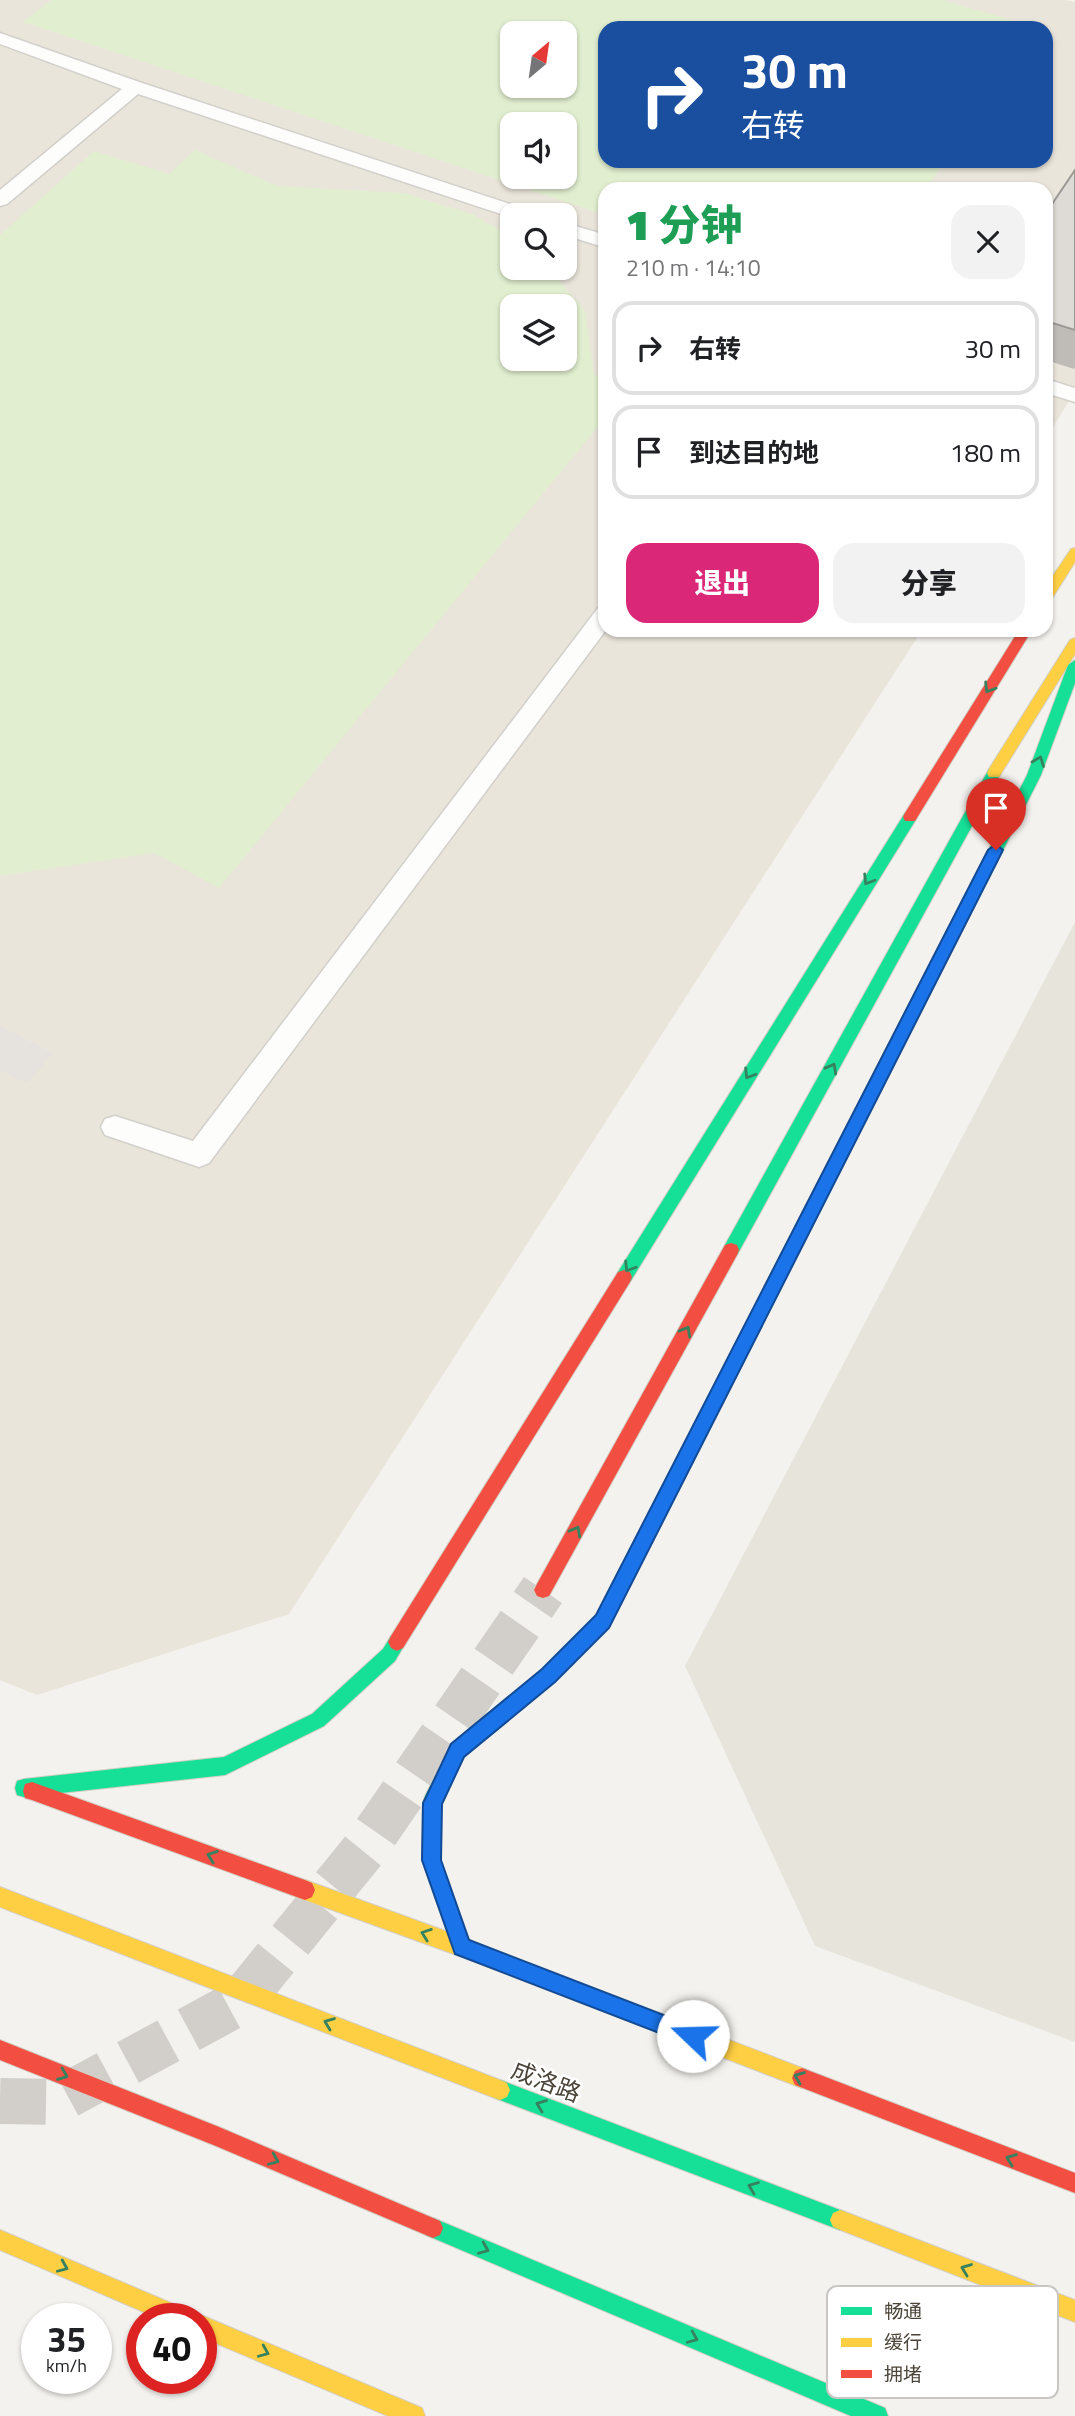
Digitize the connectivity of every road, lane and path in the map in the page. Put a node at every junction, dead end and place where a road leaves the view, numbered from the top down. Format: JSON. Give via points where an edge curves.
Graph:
{"nodes":[{"id":1,"x":0,"y":38,"type":"edge"},
{"id":2,"x":135,"y":87,"type":"junction"},
{"id":3,"x":0,"y":200,"type":"edge"},
{"id":4,"x":500,"y":207,"type":"edge"},
{"id":5,"x":577,"y":233,"type":"edge"},
{"id":6,"x":598,"y":239,"type":"edge"},
{"id":7,"x":1053,"y":388,"type":"edge"},
{"id":8,"x":1075,"y":395,"type":"edge"},
{"id":9,"x":1075,"y":552,"type":"edge"},
{"id":10,"x":1053,"y":586,"type":"edge"},
{"id":11,"x":598,"y":625,"type":"edge"},
{"id":12,"x":1022,"y":637,"type":"edge"},
{"id":13,"x":1075,"y":643,"type":"edge"},
{"id":14,"x":1075,"y":665,"type":"edge"},
{"id":15,"x":115,"y":1127,"type":"dead end"},
{"id":16,"x":543,"y":1590,"type":"tunnel mouth"},
{"id":17,"x":0,"y":1896,"type":"edge"},
{"id":18,"x":462,"y":1947,"type":"junction"},
{"id":19,"x":0,"y":2050,"type":"edge"},
{"id":20,"x":1075,"y":2183,"type":"edge"},
{"id":21,"x":0,"y":2240,"type":"edge"},
{"id":22,"x":1010,"y":2286,"type":"edge"},
{"id":23,"x":148,"y":2303,"type":"edge"},
{"id":24,"x":1058,"y":2304,"type":"edge"},
{"id":25,"x":1075,"y":2311,"type":"edge"},
{"id":26,"x":217,"y":2333,"type":"edge"},
{"id":27,"x":827,"y":2395,"type":"edge"},
{"id":28,"x":835,"y":2398,"type":"edge"},
{"id":29,"x":414,"y":2416,"type":"edge"},
{"id":30,"x":877,"y":2416,"type":"edge"}],
"edges":[{"from":1,"to":2,"type":"lane"},
{"from":2,"to":3,"type":"lane"},
{"from":2,"to":4,"type":"lane"},
{"from":5,"to":6,"type":"lane"},
{"from":7,"to":8,"type":"lane"},
{"from":9,"to":10,"type":"main road"},
{"from":11,"to":15,"type":"lane","via":[[199,1155]]},
{"from":12,"to":18,"type":"main road","via":[[389,1655],[318,1720],[225,1766],[18,1786]]},
{"from":16,"to":13,"type":"main road","one_way":true,"via":[[1000,762]]},
{"from":18,"to":14,"type":"main road","one_way":true,"via":[[431,1860],[432,1803],[458,1750],[549,1675],[602,1622],[1034,775]]},
{"from":22,"to":17,"type":"main road","name":"成洛路","one_way":true},
{"from":20,"to":18,"type":"main road","one_way":true},
{"from":19,"to":27,"type":"main road","one_way":true,"via":[[219,2137]]},
{"from":21,"to":23,"type":"main road","one_way":true},
{"from":25,"to":24,"type":"main road","name":"成洛路","one_way":true},
{"from":26,"to":29,"type":"main road","one_way":true},
{"from":28,"to":30,"type":"main road","one_way":true}]}
